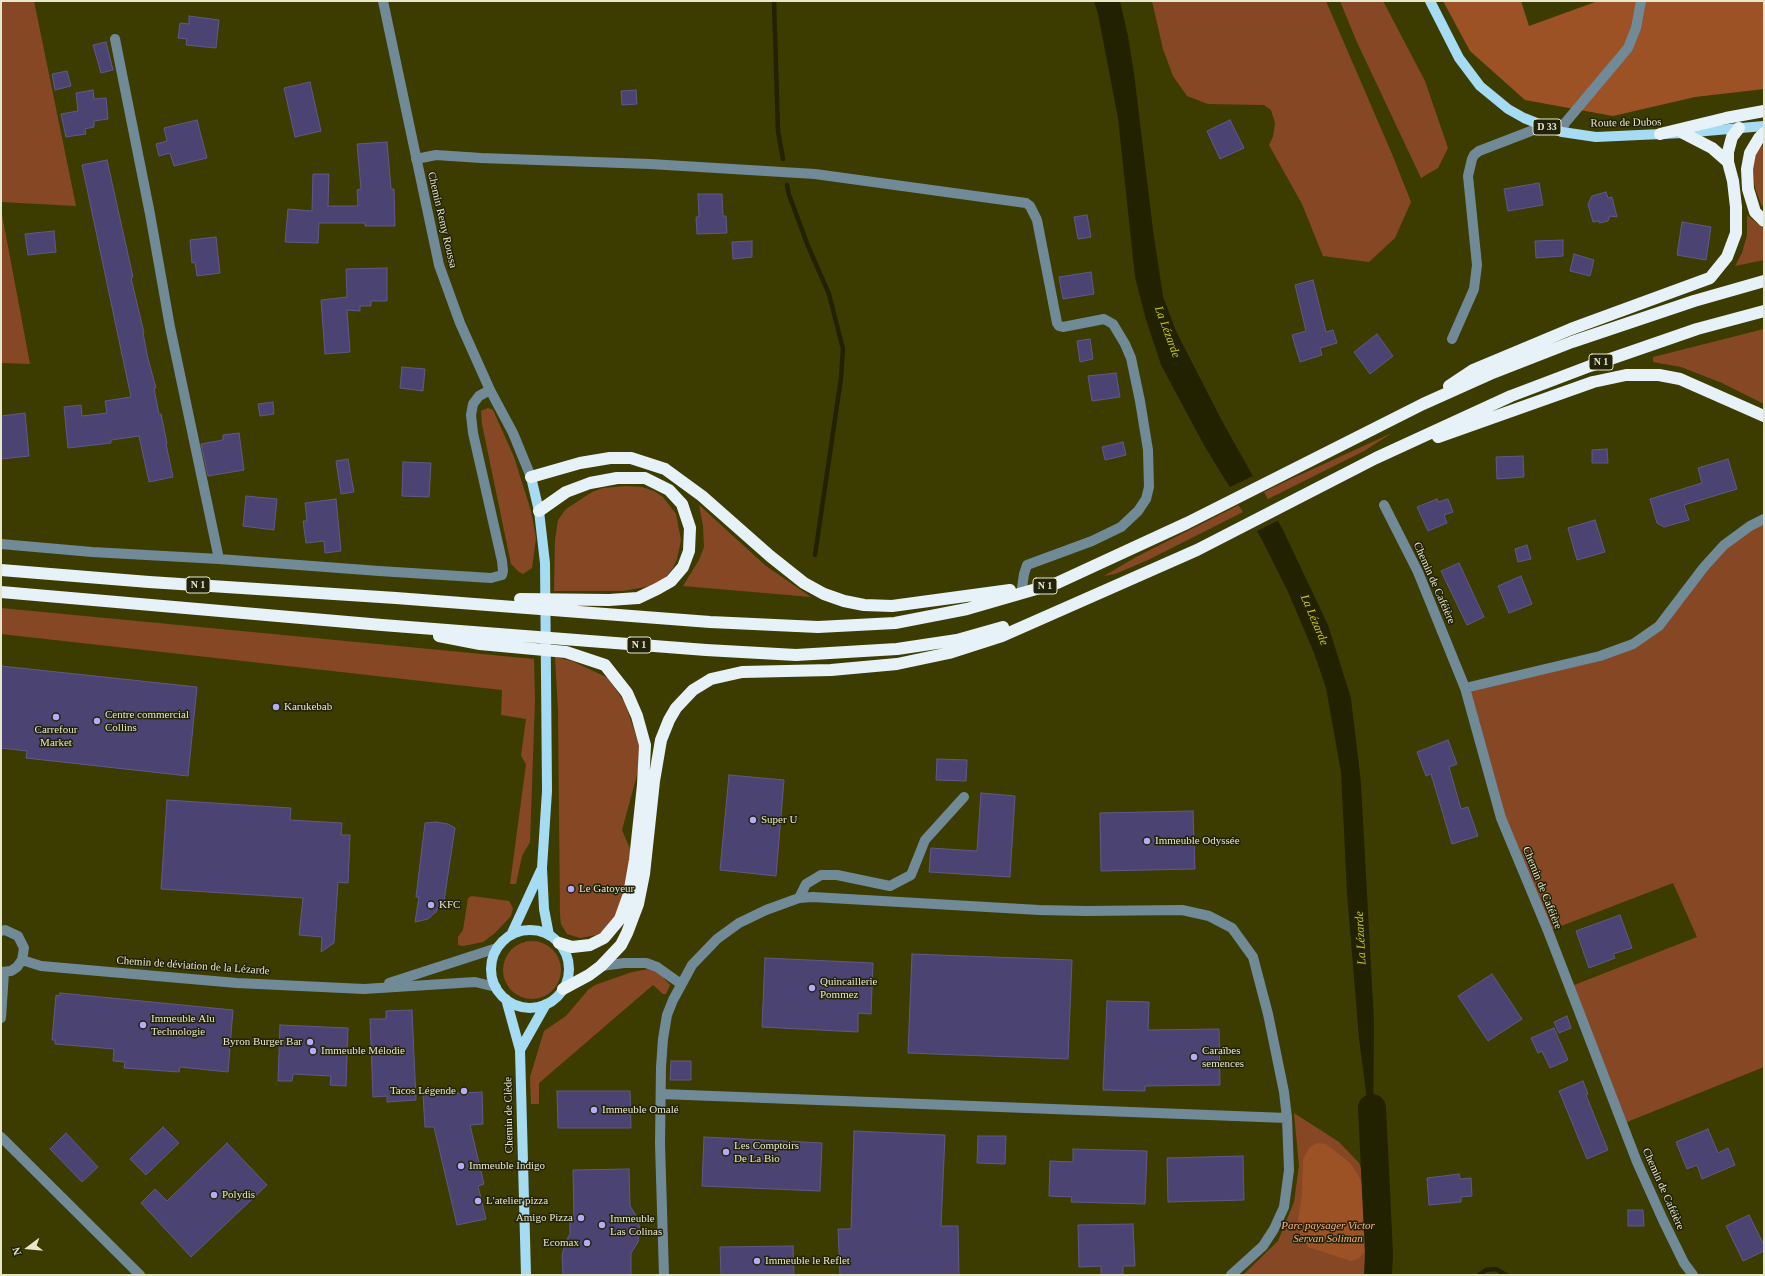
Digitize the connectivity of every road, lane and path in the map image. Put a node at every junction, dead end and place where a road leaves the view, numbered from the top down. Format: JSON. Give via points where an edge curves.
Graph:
{"nodes":[{"id":1,"x":383,"y":1,"type":"edge"},
{"id":2,"x":1430,"y":1,"type":"edge"},
{"id":3,"x":1641,"y":1,"type":"edge"},
{"id":4,"x":115,"y":38,"type":"dead end"},
{"id":5,"x":1764,"y":111,"type":"edge"},
{"id":6,"x":1544,"y":126,"type":"junction"},
{"id":7,"x":1764,"y":126,"type":"edge"},
{"id":8,"x":1739,"y":128,"type":"junction"},
{"id":9,"x":1562,"y":132,"type":"junction"},
{"id":10,"x":1683,"y":133,"type":"junction"},
{"id":11,"x":1660,"y":134,"type":"junction"},
{"id":12,"x":1764,"y":134,"type":"edge"},
{"id":13,"x":416,"y":159,"type":"junction"},
{"id":14,"x":1728,"y":162,"type":"junction"},
{"id":15,"x":1764,"y":221,"type":"edge"},
{"id":16,"x":1764,"y":281,"type":"edge"},
{"id":17,"x":1764,"y":311,"type":"edge"},
{"id":18,"x":1452,"y":339,"type":"dead end"},
{"id":19,"x":490,"y":390,"type":"junction"},
{"id":20,"x":1423,"y":404,"type":"junction"},
{"id":21,"x":1764,"y":416,"type":"edge"},
{"id":22,"x":1376,"y":458,"type":"junction"},
{"id":23,"x":531,"y":477,"type":"junction"},
{"id":24,"x":1384,"y":505,"type":"dead end"},
{"id":25,"x":539,"y":511,"type":"junction"},
{"id":26,"x":1764,"y":519,"type":"edge"},
{"id":27,"x":1,"y":544,"type":"edge"},
{"id":28,"x":219,"y":559,"type":"junction"},
{"id":29,"x":1,"y":570,"type":"edge"},
{"id":30,"x":1057,"y":583,"type":"junction"},
{"id":31,"x":1022,"y":588,"type":"junction"},
{"id":32,"x":1,"y":592,"type":"edge"},
{"id":33,"x":396,"y":598,"type":"junction"},
{"id":34,"x":1058,"y":612,"type":"junction"},
{"id":35,"x":382,"y":625,"type":"junction"},
{"id":36,"x":1465,"y":688,"type":"junction"},
{"id":37,"x":964,"y":797,"type":"dead end"},
{"id":38,"x":542,"y":868,"type":"junction"},
{"id":39,"x":799,"y":898,"type":"junction"},
{"id":40,"x":1,"y":930,"type":"edge"},
{"id":41,"x":511,"y":935,"type":"junction"},
{"id":42,"x":554,"y":939,"type":"junction"},
{"id":43,"x":497,"y":948,"type":"junction"},
{"id":44,"x":22,"y":960,"type":"junction"},
{"id":45,"x":601,"y":966,"type":"junction"},
{"id":46,"x":3,"y":972,"type":"edge"},
{"id":47,"x":681,"y":984,"type":"junction"},
{"id":48,"x":496,"y":987,"type":"junction"},
{"id":49,"x":364,"y":989,"type":"junction"},
{"id":50,"x":564,"y":989,"type":"junction"},
{"id":51,"x":506,"y":999,"type":"junction"},
{"id":52,"x":546,"y":1004,"type":"junction"},
{"id":53,"x":1,"y":1018,"type":"edge"},
{"id":54,"x":520,"y":1050,"type":"junction"},
{"id":55,"x":661,"y":1094,"type":"junction"},
{"id":56,"x":1287,"y":1118,"type":"junction"},
{"id":57,"x":1,"y":1138,"type":"edge"},
{"id":58,"x":140,"y":1275,"type":"edge"},
{"id":59,"x":526,"y":1275,"type":"edge"},
{"id":60,"x":664,"y":1275,"type":"edge"},
{"id":61,"x":1231,"y":1275,"type":"edge"},
{"id":62,"x":1693,"y":1275,"type":"edge"}],
"edges":[{"from":1,"to":13,"type":"street","name":"Chemin Remy Roussa"},
{"from":2,"to":6,"type":"main road","name":"Route de Dubos","number":"D 33","via":[[1459,58],[1480,86],[1508,109]]},
{"from":3,"to":9,"type":"street","via":[[1636,28],[1628,48],[1565,123]]},
{"from":4,"to":28,"type":"street","via":[[170,327]]},
{"from":5,"to":11,"type":"highway"},
{"from":6,"to":9,"type":"main road","name":"Route de Dubos","number":"D 33"},
{"from":6,"to":18,"type":"street","via":[[1479,151],[1472,159],[1468,176],[1476,277],[1472,296]]},
{"from":7,"to":8,"type":"main road","name":"Route de Dubos","number":"D 33"},
{"from":8,"to":10,"type":"main road","name":"Route de Dubos","number":"D 33"},
{"from":8,"to":14,"type":"highway","via":[[1729,144]]},
{"from":9,"to":11,"type":"main road","name":"Route de Dubos","number":"D 33","via":[[1596,137]]},
{"from":10,"to":11,"type":"main road","name":"Route de Dubos","number":"D 33"},
{"from":10,"to":14,"type":"highway","via":[[1712,148]]},
{"from":12,"to":15,"type":"highway","via":[[1750,153],[1747,168],[1748,189],[1755,212]]},
{"from":13,"to":19,"type":"street","name":"Chemin Remy Roussa","via":[[439,265],[460,323]]},
{"from":13,"to":31,"type":"street","via":[[436,155],[815,174],[1026,203],[1037,220],[1056,323],[1064,327],[1104,319],[1113,324],[1125,344],[1131,358],[1140,401],[1148,450],[1149,486],[1146,499],[1138,511],[1121,527],[1027,566]]},
{"from":14,"to":20,"type":"highway","via":[[1734,181],[1736,233],[1727,257],[1710,278],[1473,370]]},
{"from":16,"to":20,"type":"highway","number":"N 1","via":[[1694,301],[1572,342]]},
{"from":17,"to":22,"type":"highway","number":"N 1","via":[[1697,329],[1590,366],[1511,396]]},
{"from":19,"to":23,"type":"street","name":"Chemin Remy Roussa","via":[[513,434]]},
{"from":19,"to":28,"type":"street","via":[[479,396],[473,404],[471,415],[504,571],[502,575],[484,578]]},
{"from":20,"to":30,"type":"highway","number":"N 1","via":[[1187,523]]},
{"from":21,"to":22,"type":"highway","via":[[1680,379],[1659,375],[1626,375],[1593,382]]},
{"from":22,"to":34,"type":"highway","number":"N 1","via":[[1197,550]]},
{"from":23,"to":25,"type":"main road"},
{"from":23,"to":31,"type":"highway","via":[[580,463],[610,458],[631,458],[665,468],[702,496],[804,583],[844,601],[892,606]]},
{"from":24,"to":36,"type":"street","name":"Chemin de Caféière","via":[[1418,572]]},
{"from":25,"to":33,"type":"highway","via":[[566,492],[590,483],[617,478],[645,478],[669,490],[682,504],[690,528],[689,551],[683,567],[671,581],[638,598]]},
{"from":25,"to":38,"type":"main road","via":[[545,563],[547,791]]},
{"from":26,"to":36,"type":"street","via":[[1724,545],[1659,626],[1633,644],[1600,656]]},
{"from":27,"to":28,"type":"street"},
{"from":29,"to":33,"type":"highway","number":"N 1"},
{"from":30,"to":31,"type":"highway"},
{"from":30,"to":33,"type":"highway","number":"N 1","via":[[967,609],[895,623],[818,628]]},
{"from":32,"to":35,"type":"highway","number":"N 1"},
{"from":34,"to":35,"type":"highway","number":"N 1","via":[[957,640],[898,649],[796,655]]},
{"from":34,"to":45,"type":"highway","via":[[1002,636],[949,653],[890,665],[831,670],[742,672],[711,679],[692,690],[676,708],[661,740],[638,904],[621,945]]},
{"from":35,"to":42,"type":"highway","via":[[480,644],[566,652],[604,665],[627,693],[638,716],[645,749],[635,860],[629,894],[620,919],[604,938],[572,947]]},
{"from":36,"to":62,"type":"street","name":"Chemin de Caféière","via":[[1500,818],[1548,931],[1637,1162],[1662,1220]]},
{"from":37,"to":39,"type":"street","via":[[925,840],[911,875],[890,886],[837,875],[821,875],[806,884]]},
{"from":38,"to":41,"type":"main road"},
{"from":38,"to":42,"type":"main road","via":[[544,908]]},
{"from":39,"to":47,"type":"street","via":[[750,917],[717,939],[692,965]]},
{"from":39,"to":56,"type":"street","via":[[1078,911],[1182,910],[1209,916],[1232,928],[1253,957],[1268,1014]]},
{"from":40,"to":44,"type":"street","via":[[14,934],[22,942]]},
{"from":41,"to":42,"type":"main road","via":[[524,930],[537,930]]},
{"from":41,"to":43,"type":"main road"},
{"from":42,"to":50,"type":"main road","via":[[566,953],[569,965]]},
{"from":43,"to":48,"type":"main road","via":[[492,970]]},
{"from":43,"to":49,"type":"street","name":"Chemin de déviation de la Lézarde"},
{"from":44,"to":46,"type":"street","via":[[17,967]]},
{"from":44,"to":49,"type":"street","name":"Chemin de déviation de la Lézarde","via":[[41,966],[94,971]]},
{"from":45,"to":47,"type":"street","via":[[646,964],[658,967]]},
{"from":45,"to":50,"type":"highway"},
{"from":46,"to":53,"type":"street"},
{"from":47,"to":55,"type":"street","via":[[667,1015],[663,1039]]},
{"from":48,"to":49,"type":"street","name":"Chemin de déviation de la Lézarde","via":[[474,982]]},
{"from":48,"to":51,"type":"main road"},
{"from":50,"to":52,"type":"main road"},
{"from":51,"to":52,"type":"main road","via":[[515,1005],[525,1007]]},
{"from":51,"to":54,"type":"main road","name":"Chemin de Clède"},
{"from":52,"to":54,"type":"main road"},
{"from":54,"to":59,"type":"main road","name":"Chemin de Clède"},
{"from":55,"to":56,"type":"street"},
{"from":55,"to":60,"type":"street","via":[[660,1156]]},
{"from":56,"to":61,"type":"street","via":[[1289,1170],[1284,1207],[1263,1246]]},
{"from":57,"to":58,"type":"street"}]}
